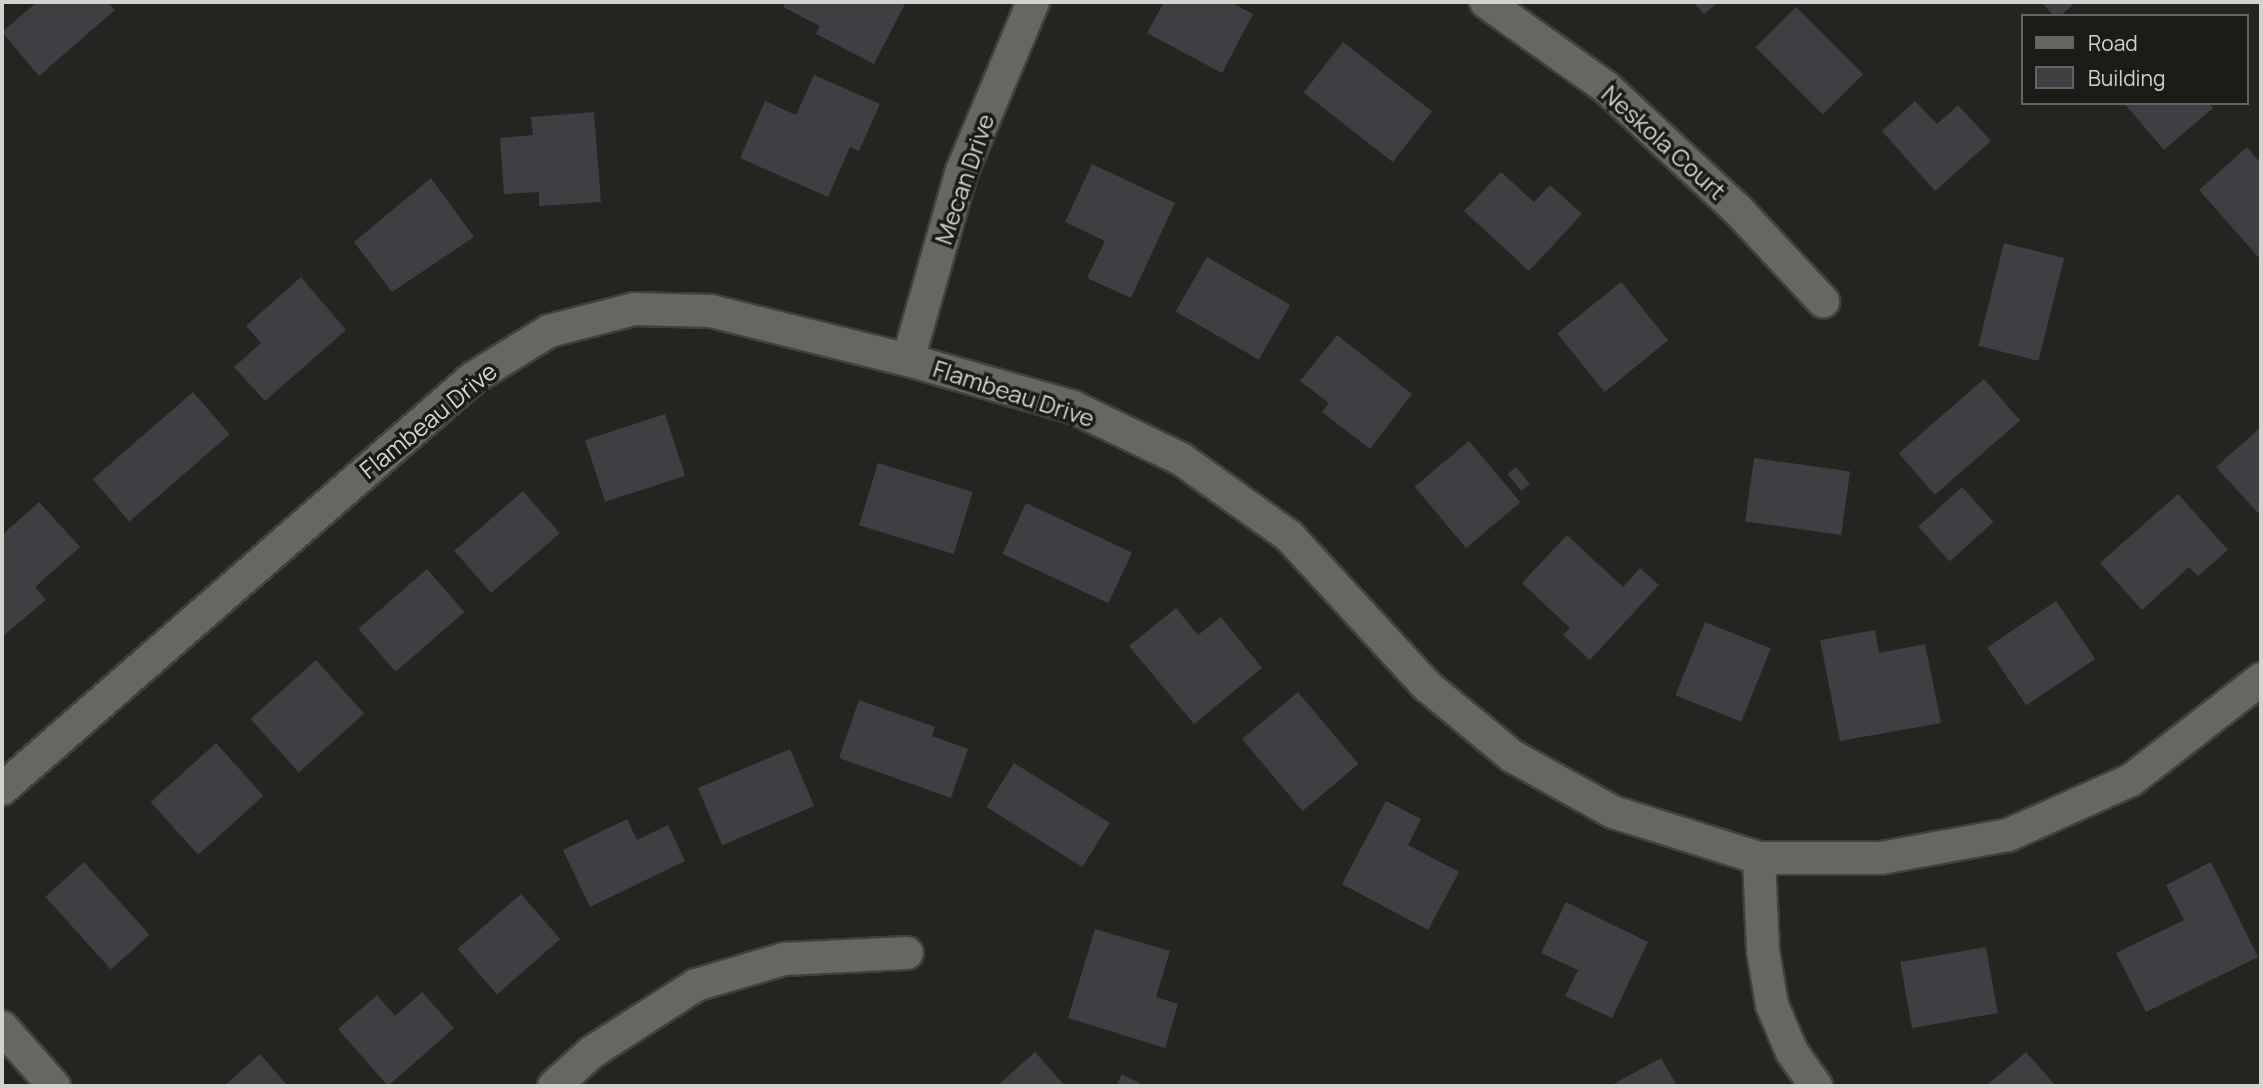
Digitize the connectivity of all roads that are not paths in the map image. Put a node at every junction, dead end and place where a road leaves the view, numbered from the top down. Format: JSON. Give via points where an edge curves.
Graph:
{"nodes":[{"id":1,"x":1033,"y":2,"type":"edge"},
{"id":2,"x":1486,"y":2,"type":"edge"},
{"id":3,"x":1823,"y":301,"type":"dead end"},
{"id":4,"x":908,"y":360,"type":"junction"},
{"id":5,"x":2261,"y":679,"type":"edge"},
{"id":6,"x":2,"y":789,"type":"edge"},
{"id":7,"x":1759,"y":858,"type":"junction"},
{"id":8,"x":907,"y":953,"type":"dead end"},
{"id":9,"x":2,"y":1027,"type":"edge"},
{"id":10,"x":54,"y":1086,"type":"edge"},
{"id":11,"x":554,"y":1086,"type":"edge"},
{"id":12,"x":1816,"y":1086,"type":"edge"}],
"edges":[{"from":1,"to":4,"type":"street","name":"Mecan Drive","via":[[962,171]]},
{"from":2,"to":3,"type":"street","name":"Neskola Court","via":[[1607,88],[1738,209]]},
{"from":4,"to":6,"type":"street","name":"Flambeau Drive","via":[[711,311],[634,309],[549,331],[473,377]]},
{"from":4,"to":7,"type":"street","name":"Flambeau Drive","via":[[1073,407],[1181,459],[1289,536],[1427,687],[1512,756],[1613,813]]},
{"from":5,"to":7,"type":"street","name":"Flambeau Drive","via":[[2131,780],[2008,835],[1881,858]]},
{"from":7,"to":12,"type":"street","via":[[1763,951],[1772,1005],[1792,1052]]},
{"from":8,"to":11,"type":"street","via":[[784,959],[696,985],[592,1052]]},
{"from":9,"to":10,"type":"street"}]}
